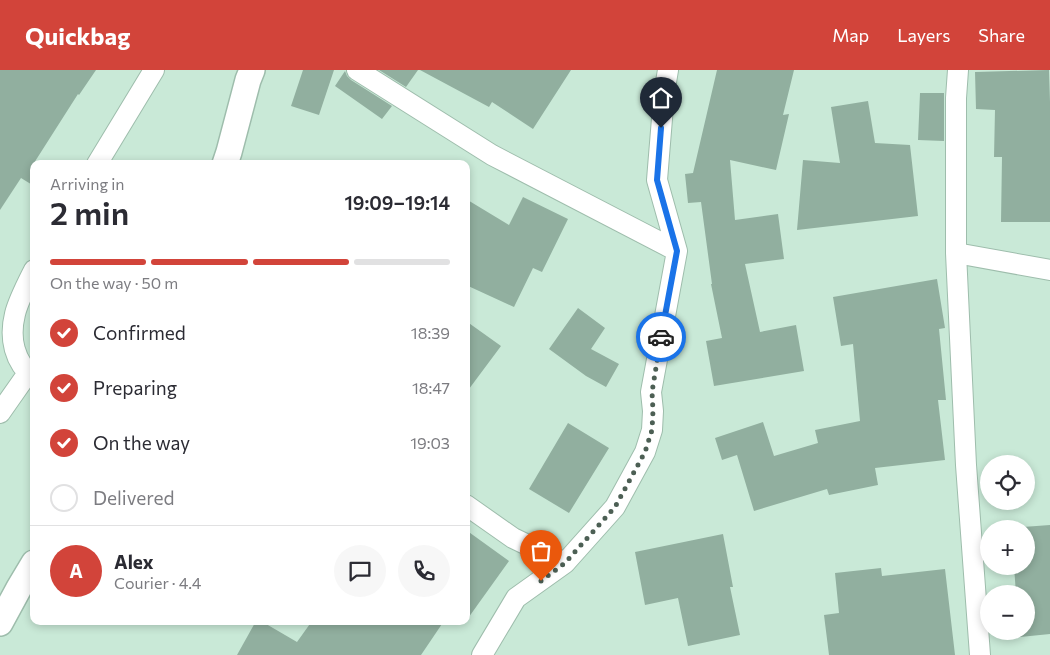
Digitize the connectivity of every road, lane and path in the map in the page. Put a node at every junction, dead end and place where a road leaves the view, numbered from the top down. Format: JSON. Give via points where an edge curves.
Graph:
{"nodes":[{"id":1,"x":154,"y":70,"type":"edge"},
{"id":2,"x":252,"y":70,"type":"edge"},
{"id":3,"x":357,"y":70,"type":"edge"},
{"id":4,"x":668,"y":70,"type":"edge"},
{"id":5,"x":958,"y":70,"type":"edge"},
{"id":6,"x":99,"y":160,"type":"edge"},
{"id":7,"x":227,"y":160,"type":"edge"},
{"id":8,"x":677,"y":251,"type":"junction"},
{"id":9,"x":956,"y":253,"type":"junction"},
{"id":10,"x":1050,"y":270,"type":"edge"},
{"id":11,"x":30,"y":279,"type":"edge"},
{"id":12,"x":30,"y":375,"type":"edge"},
{"id":13,"x":30,"y":377,"type":"edge"},
{"id":14,"x":0,"y":413,"type":"edge"},
{"id":15,"x":470,"y":508,"type":"edge"},
{"id":16,"x":565,"y":563,"type":"junction"},
{"id":17,"x":30,"y":570,"type":"edge"},
{"id":18,"x":0,"y":623,"type":"edge"},
{"id":19,"x":482,"y":655,"type":"edge"},
{"id":20,"x":980,"y":655,"type":"edge"}],
"edges":[{"from":1,"to":6,"type":"street"},
{"from":2,"to":7,"type":"street"},
{"from":3,"to":8,"type":"street","via":[[492,155]]},
{"from":4,"to":8,"type":"street","via":[[657,180]]},
{"from":5,"to":9,"type":"street"},
{"from":8,"to":16,"type":"street","via":[[652,392],[652,430],[645,452],[615,507]]},
{"from":9,"to":10,"type":"street"},
{"from":9,"to":20,"type":"street","via":[[966,465]]},
{"from":11,"to":12,"type":"street","via":[[15,312],[12,334],[14,348]]},
{"from":13,"to":14,"type":"street"},
{"from":15,"to":16,"type":"street","via":[[513,538]]},
{"from":16,"to":19,"type":"street","via":[[516,598]]},
{"from":17,"to":18,"type":"street"}]}
